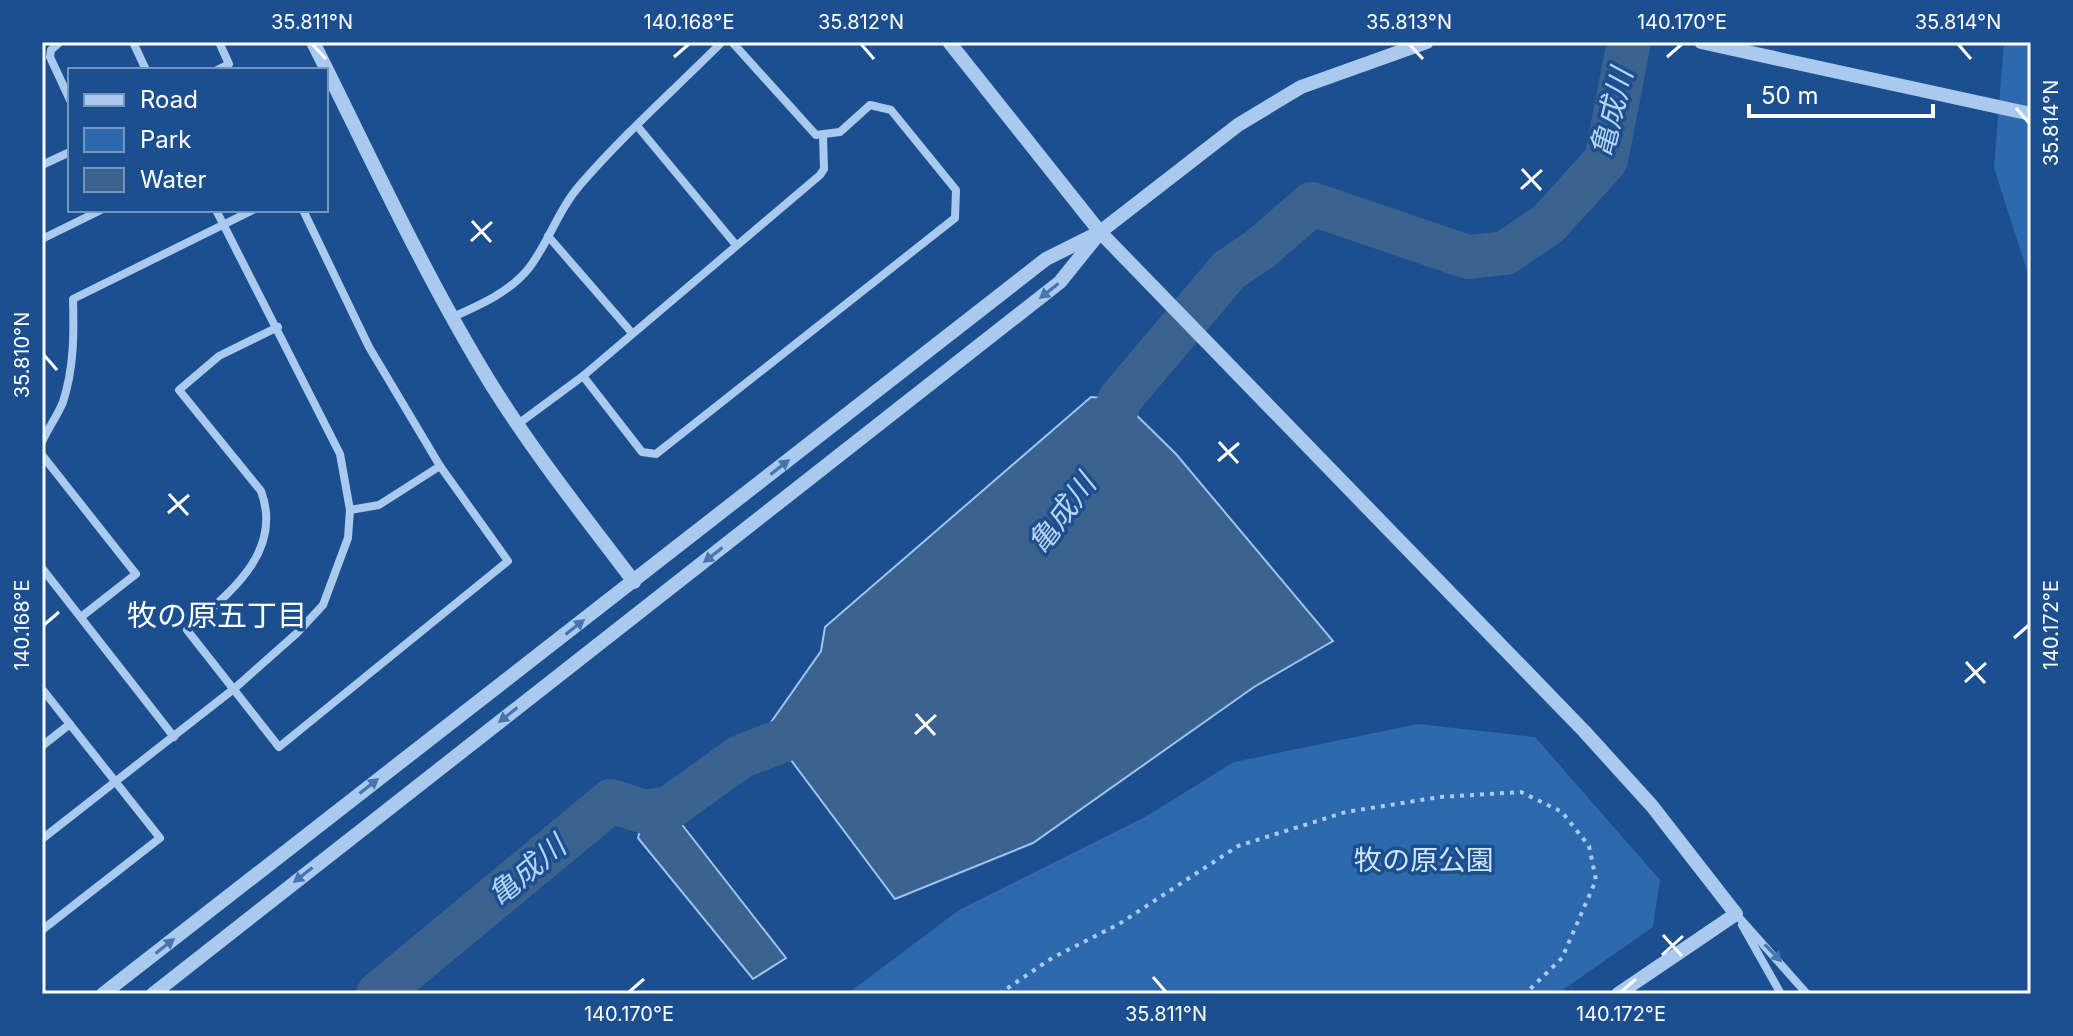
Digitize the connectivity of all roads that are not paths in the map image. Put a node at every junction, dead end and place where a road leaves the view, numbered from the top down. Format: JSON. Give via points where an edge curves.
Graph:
{"nodes":[{"id":1,"x":60,"y":42,"type":"edge"},
{"id":2,"x":133,"y":42,"type":"edge"},
{"id":3,"x":219,"y":42,"type":"edge"},
{"id":4,"x":313,"y":42,"type":"edge"},
{"id":5,"x":722,"y":42,"type":"edge"},
{"id":6,"x":732,"y":42,"type":"edge"},
{"id":7,"x":949,"y":42,"type":"edge"},
{"id":8,"x":1427,"y":42,"type":"edge"},
{"id":9,"x":1701,"y":42,"type":"edge"},
{"id":10,"x":145,"y":68,"type":"edge"},
{"id":11,"x":221,"y":68,"type":"edge"},
{"id":12,"x":322,"y":68,"type":"edge"},
{"id":13,"x":331,"y":92,"type":"edge"},
{"id":14,"x":68,"y":96,"type":"edge"},
{"id":15,"x":2031,"y":114,"type":"edge"},
{"id":16,"x":638,"y":127,"type":"junction"},
{"id":17,"x":823,"y":135,"type":"junction"},
{"id":18,"x":68,"y":153,"type":"edge"},
{"id":19,"x":42,"y":165,"type":"edge"},
{"id":20,"x":97,"y":212,"type":"edge"},
{"id":21,"x":217,"y":212,"type":"edge"},
{"id":22,"x":249,"y":212,"type":"edge"},
{"id":23,"x":304,"y":212,"type":"edge"},
{"id":24,"x":223,"y":225,"type":"junction"},
{"id":25,"x":1100,"y":232,"type":"junction"},
{"id":26,"x":548,"y":236,"type":"junction"},
{"id":27,"x":42,"y":239,"type":"edge"},
{"id":28,"x":736,"y":245,"type":"junction"},
{"id":29,"x":453,"y":317,"type":"junction"},
{"id":30,"x":278,"y":327,"type":"junction"},
{"id":31,"x":632,"y":333,"type":"junction"},
{"id":32,"x":583,"y":376,"type":"junction"},
{"id":33,"x":518,"y":424,"type":"junction"},
{"id":34,"x":42,"y":442,"type":"edge"},
{"id":35,"x":42,"y":455,"type":"edge"},
{"id":36,"x":440,"y":466,"type":"junction"},
{"id":37,"x":350,"y":510,"type":"junction"},
{"id":38,"x":42,"y":568,"type":"edge"},
{"id":39,"x":634,"y":582,"type":"junction"},
{"id":40,"x":81,"y":617,"type":"junction"},
{"id":41,"x":235,"y":688,"type":"junction"},
{"id":42,"x":42,"y":689,"type":"edge"},
{"id":43,"x":70,"y":724,"type":"junction"},
{"id":44,"x":174,"y":737,"type":"junction"},
{"id":45,"x":42,"y":746,"type":"edge"},
{"id":46,"x":116,"y":782,"type":"junction"},
{"id":47,"x":42,"y":839,"type":"edge"},
{"id":48,"x":1736,"y":914,"type":"junction"},
{"id":49,"x":42,"y":930,"type":"edge"},
{"id":50,"x":103,"y":994,"type":"edge"},
{"id":51,"x":153,"y":994,"type":"edge"},
{"id":52,"x":1618,"y":994,"type":"edge"},
{"id":53,"x":1781,"y":994,"type":"edge"},
{"id":54,"x":1807,"y":994,"type":"edge"}],
"edges":[{"from":1,"to":14,"type":"street","via":[[50,57]]},
{"from":2,"to":10,"type":"street"},
{"from":3,"to":11,"type":"street","via":[[229,64]]},
{"from":4,"to":12,"type":"street"},
{"from":5,"to":16,"type":"street"},
{"from":6,"to":17,"type":"street","via":[[808,130]]},
{"from":7,"to":25,"type":"street"},
{"from":8,"to":25,"type":"street","via":[[1301,87],[1238,125]]},
{"from":9,"to":15,"type":"street"},
{"from":13,"to":29,"type":"street"},
{"from":16,"to":26,"type":"street","via":[[580,185]]},
{"from":16,"to":28,"type":"street"},
{"from":17,"to":28,"type":"street","via":[[820,175]]},
{"from":17,"to":32,"type":"street","via":[[840,132],[870,105],[891,110],[956,190],[955,218],[656,454],[642,452]]},
{"from":18,"to":19,"type":"street"},
{"from":20,"to":27,"type":"street"},
{"from":21,"to":24,"type":"street"},
{"from":22,"to":24,"type":"street"},
{"from":23,"to":36,"type":"street","via":[[369,347]]},
{"from":24,"to":30,"type":"street"},
{"from":24,"to":34,"type":"street","via":[[73,299],[69,378]]},
{"from":39,"to":25,"type":"street","one_way":true,"via":[[1046,259]]},
{"from":25,"to":48,"type":"street","via":[[1584,731],[1652,806]]},
{"from":25,"to":51,"type":"street","one_way":true,"via":[[1060,282]]},
{"from":26,"to":29,"type":"street","via":[[517,280],[487,302]]},
{"from":26,"to":31,"type":"street"},
{"from":28,"to":31,"type":"street"},
{"from":29,"to":33,"type":"street"},
{"from":30,"to":37,"type":"street","via":[[340,454]]},
{"from":30,"to":41,"type":"street","via":[[219,356],[179,390],[261,491],[267,508],[261,547],[244,581],[187,630]]},
{"from":31,"to":32,"type":"street"},
{"from":32,"to":33,"type":"street"},
{"from":33,"to":39,"type":"street"},
{"from":35,"to":40,"type":"street","via":[[136,574]]},
{"from":36,"to":37,"type":"street","via":[[379,505]]},
{"from":36,"to":41,"type":"street","via":[[508,561],[279,747]]},
{"from":37,"to":41,"type":"street","via":[[348,538],[323,605]]},
{"from":38,"to":40,"type":"street"},
{"from":50,"to":39,"type":"street","one_way":true},
{"from":40,"to":44,"type":"street"},
{"from":41,"to":44,"type":"street"},
{"from":42,"to":43,"type":"street"},
{"from":43,"to":45,"type":"street"},
{"from":43,"to":46,"type":"street"},
{"from":44,"to":46,"type":"street"},
{"from":46,"to":47,"type":"street"},
{"from":46,"to":49,"type":"street","via":[[160,838]]},
{"from":48,"to":52,"type":"street"},
{"from":48,"to":53,"type":"street"},
{"from":48,"to":54,"type":"street","one_way":true}]}
